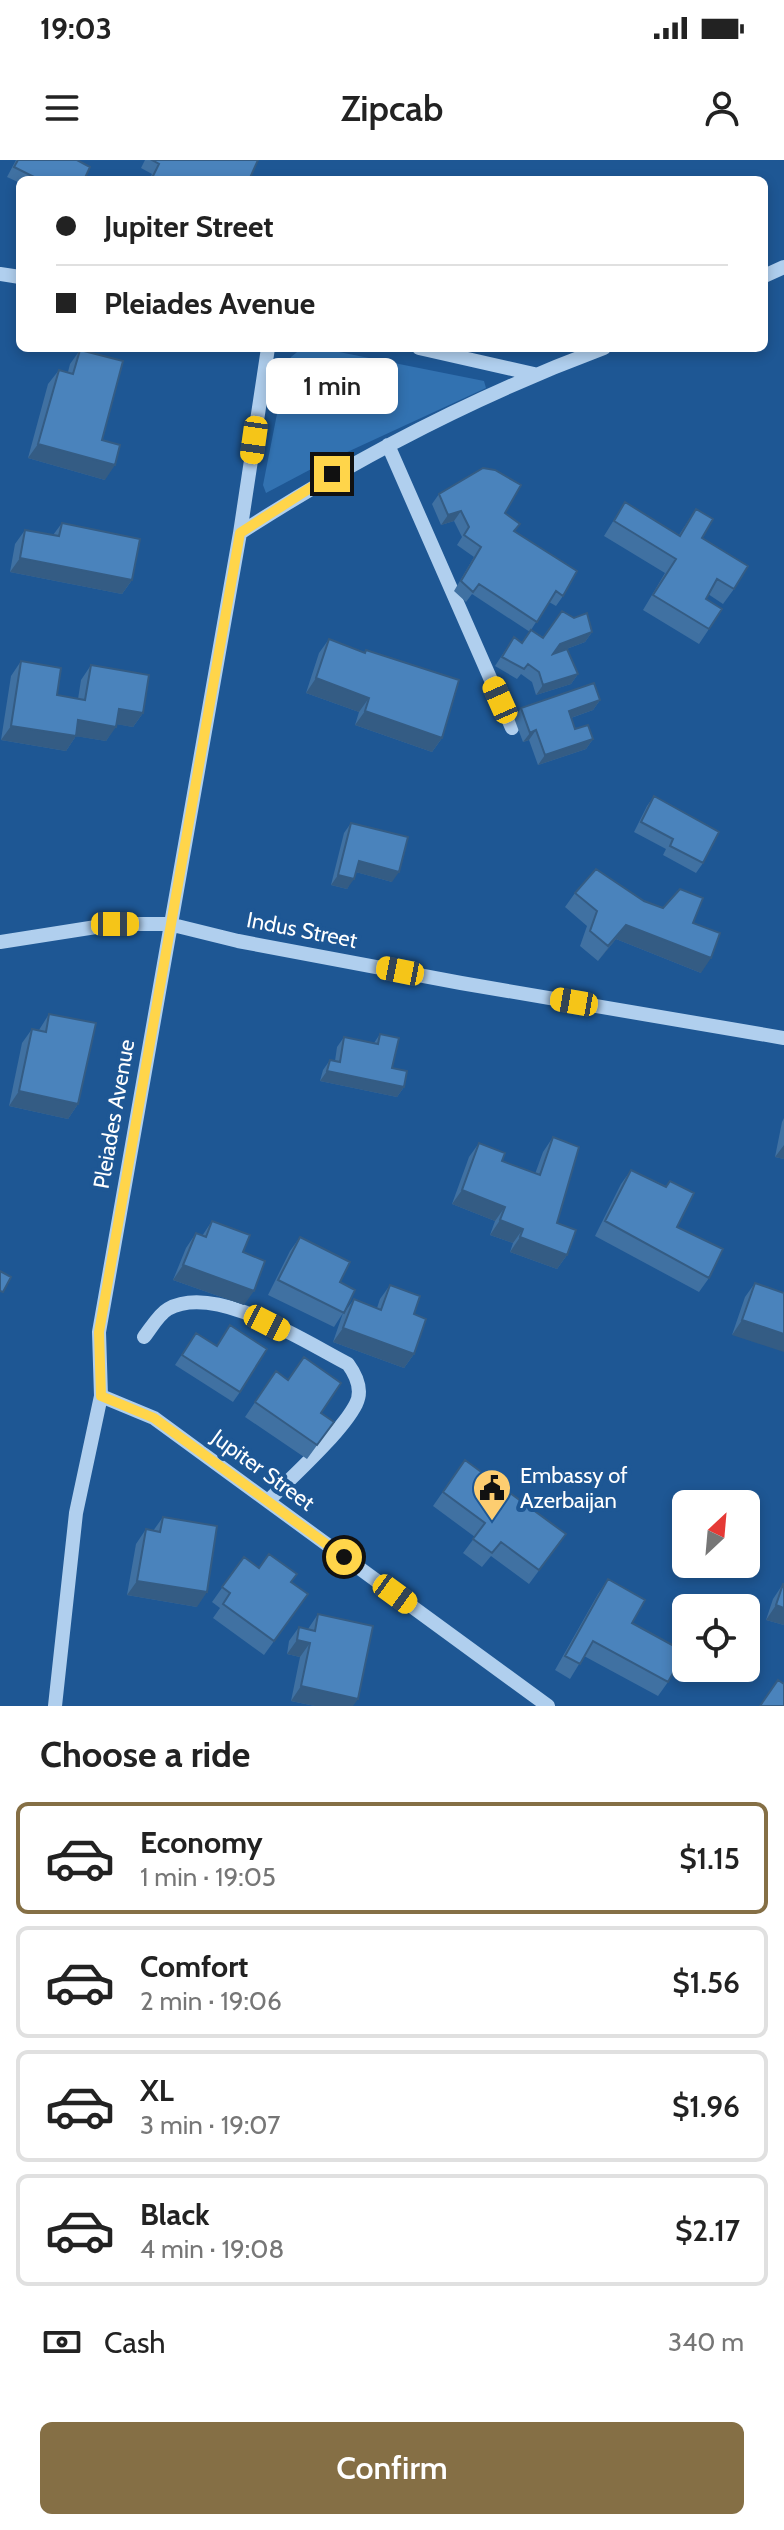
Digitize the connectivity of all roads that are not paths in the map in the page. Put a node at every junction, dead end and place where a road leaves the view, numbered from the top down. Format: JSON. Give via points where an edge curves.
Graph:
{"nodes":[{"id":1,"x":267,"y":352,"type":"edge"},
{"id":2,"x":437,"y":352,"type":"edge"},
{"id":3,"x":593,"y":352,"type":"edge"},
{"id":4,"x":534,"y":374,"type":"junction"},
{"id":5,"x":388,"y":445,"type":"junction"},
{"id":6,"x":240,"y":533,"type":"junction"},
{"id":7,"x":512,"y":728,"type":"dead end"},
{"id":8,"x":169,"y":924,"type":"junction"},
{"id":9,"x":0,"y":942,"type":"edge"},
{"id":10,"x":784,"y":1038,"type":"edge"},
{"id":11,"x":144,"y":1337,"type":"dead end"},
{"id":12,"x":101,"y":1396,"type":"junction"},
{"id":13,"x":268,"y":1501,"type":"junction"},
{"id":14,"x":55,"y":1706,"type":"edge"},
{"id":15,"x":548,"y":1706,"type":"edge"}],
"edges":[{"from":1,"to":6,"type":"street","name":"Pleiades Avenue"},
{"from":2,"to":4,"type":"street"},
{"from":3,"to":4,"type":"street"},
{"from":4,"to":5,"type":"street"},
{"from":5,"to":6,"type":"street"},
{"from":5,"to":7,"type":"street"},
{"from":6,"to":8,"type":"street","name":"Pleiades Avenue"},
{"from":8,"to":9,"type":"street","name":"Indus Street","via":[[115,924]]},
{"from":8,"to":10,"type":"street","name":"Indus Street","via":[[445,980]]},
{"from":8,"to":12,"type":"street","name":"Pleiades Avenue","via":[[99,1332]]},
{"from":11,"to":13,"type":"street","via":[[166,1310],[208,1303],[240,1310],[348,1364],[357,1376],[356,1404]]},
{"from":12,"to":13,"type":"street","name":"Jupiter Street","via":[[154,1418]]},
{"from":12,"to":14,"type":"street","name":"Pleiades Avenue","via":[[76,1513]]},
{"from":13,"to":15,"type":"street","name":"Jupiter Street"}]}
